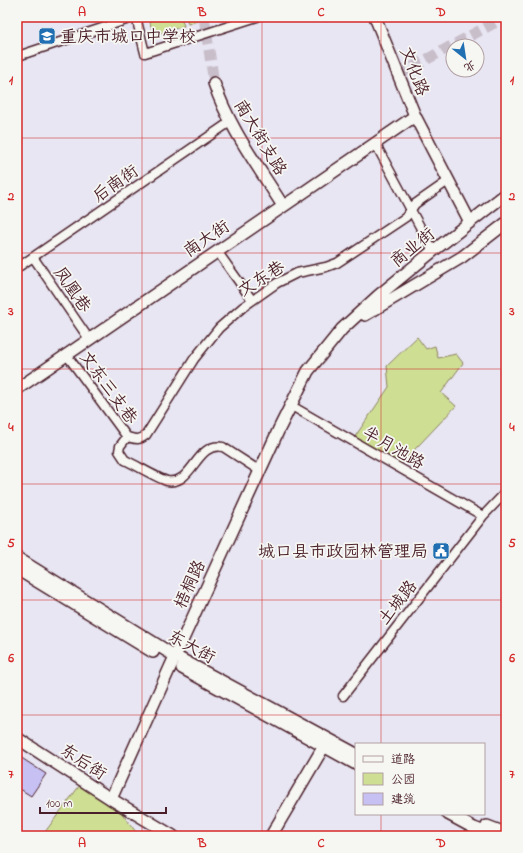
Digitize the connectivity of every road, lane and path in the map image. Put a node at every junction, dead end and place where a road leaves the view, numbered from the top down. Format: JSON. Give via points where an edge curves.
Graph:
{"nodes":[{"id":1,"x":136,"y":17,"type":"edge"},
{"id":2,"x":257,"y":17,"type":"edge"},
{"id":3,"x":375,"y":17,"type":"edge"},
{"id":4,"x":18,"y":56,"type":"edge"},
{"id":5,"x":214,"y":83,"type":"tunnel mouth"},
{"id":6,"x":415,"y":116,"type":"junction"},
{"id":7,"x":230,"y":122,"type":"junction"},
{"id":8,"x":375,"y":143,"type":"junction"},
{"id":9,"x":448,"y":181,"type":"junction"},
{"id":10,"x":506,"y":194,"type":"edge"},
{"id":11,"x":283,"y":206,"type":"junction"},
{"id":12,"x":411,"y":208,"type":"junction"},
{"id":13,"x":470,"y":222,"type":"junction"},
{"id":14,"x":506,"y":223,"type":"edge"},
{"id":15,"x":217,"y":251,"type":"junction"},
{"id":16,"x":433,"y":251,"type":"junction"},
{"id":17,"x":33,"y":257,"type":"junction"},
{"id":18,"x":17,"y":268,"type":"edge"},
{"id":19,"x":252,"y":300,"type":"junction"},
{"id":20,"x":342,"y":329,"type":"junction"},
{"id":21,"x":89,"y":339,"type":"junction"},
{"id":22,"x":66,"y":354,"type":"junction"},
{"id":23,"x":17,"y":389,"type":"edge"},
{"id":24,"x":290,"y":406,"type":"junction"},
{"id":25,"x":127,"y":437,"type":"junction"},
{"id":26,"x":260,"y":472,"type":"junction"},
{"id":27,"x":506,"y":492,"type":"edge"},
{"id":28,"x":483,"y":516,"type":"junction"},
{"id":29,"x":17,"y":558,"type":"edge"},
{"id":30,"x":17,"y":568,"type":"edge"},
{"id":31,"x":173,"y":660,"type":"junction"},
{"id":32,"x":343,"y":696,"type":"dead end"},
{"id":33,"x":17,"y":738,"type":"edge"},
{"id":34,"x":324,"y":746,"type":"junction"},
{"id":35,"x":355,"y":753,"type":"edge"},
{"id":36,"x":355,"y":763,"type":"edge"},
{"id":37,"x":112,"y":799,"type":"junction"},
{"id":38,"x":450,"y":815,"type":"edge"},
{"id":39,"x":464,"y":815,"type":"edge"},
{"id":40,"x":506,"y":831,"type":"edge"},
{"id":41,"x":174,"y":836,"type":"edge"},
{"id":42,"x":271,"y":836,"type":"edge"},
{"id":43,"x":495,"y":836,"type":"edge"}],
"edges":[{"from":1,"to":2,"type":"street","via":[[145,53]]},
{"from":1,"to":4,"type":"street"},
{"from":3,"to":6,"type":"street","name":"文化路"},
{"from":5,"to":7,"type":"street","name":"南大街支路","via":[[220,103]]},
{"from":6,"to":8,"type":"street","name":"南大街"},
{"from":6,"to":9,"type":"street","name":"文化路"},
{"from":7,"to":11,"type":"street","name":"南大街支路"},
{"from":7,"to":17,"type":"street","name":"后南街"},
{"from":8,"to":11,"type":"street","name":"南大街"},
{"from":8,"to":12,"type":"street"},
{"from":9,"to":12,"type":"street","name":"文东巷"},
{"from":9,"to":13,"type":"street","name":"文化路"},
{"from":10,"to":13,"type":"street","name":"商业街"},
{"from":11,"to":15,"type":"street","name":"南大街"},
{"from":12,"to":16,"type":"street"},
{"from":12,"to":19,"type":"street","name":"文东巷","via":[[406,217],[337,263],[297,273]]},
{"from":13,"to":16,"type":"street","name":"商业街"},
{"from":14,"to":20,"type":"street","name":"商业街","via":[[462,257]]},
{"from":15,"to":19,"type":"street"},
{"from":15,"to":21,"type":"street","name":"南大街"},
{"from":16,"to":20,"type":"street","name":"商业街"},
{"from":17,"to":18,"type":"street","name":"后南街"},
{"from":17,"to":21,"type":"street","name":"凤凰巷"},
{"from":19,"to":25,"type":"street","name":"文东巷","via":[[219,328],[194,359],[146,435],[136,440]]},
{"from":20,"to":24,"type":"street","name":"商业街","via":[[308,371]]},
{"from":21,"to":22,"type":"street","name":"南大街"},
{"from":22,"to":23,"type":"street","name":"南大街"},
{"from":22,"to":25,"type":"street","name":"文东三支巷"},
{"from":24,"to":26,"type":"street","name":"梧桐路"},
{"from":24,"to":28,"type":"street","name":"半月池路"},
{"from":25,"to":26,"type":"street","via":[[119,451],[125,460],[166,480],[181,479],[204,453],[218,445],[224,446]]},
{"from":26,"to":31,"type":"street","name":"梧桐路"},
{"from":27,"to":28,"type":"street","name":"土城路"},
{"from":28,"to":32,"type":"street","name":"土城路"},
{"from":29,"to":31,"type":"street","name":"东大街"},
{"from":30,"to":31,"type":"street","name":"东大街"},
{"from":31,"to":34,"type":"street","name":"东大街"},
{"from":31,"to":35,"type":"street","name":"东大街"},
{"from":31,"to":37,"type":"street","name":"梧桐路"},
{"from":33,"to":37,"type":"street","name":"东后街"},
{"from":34,"to":36,"type":"street","name":"东大街"},
{"from":34,"to":42,"type":"street"},
{"from":37,"to":41,"type":"street","name":"东后街"},
{"from":38,"to":43,"type":"street"},
{"from":39,"to":40,"type":"street","via":[[500,831]]}]}
